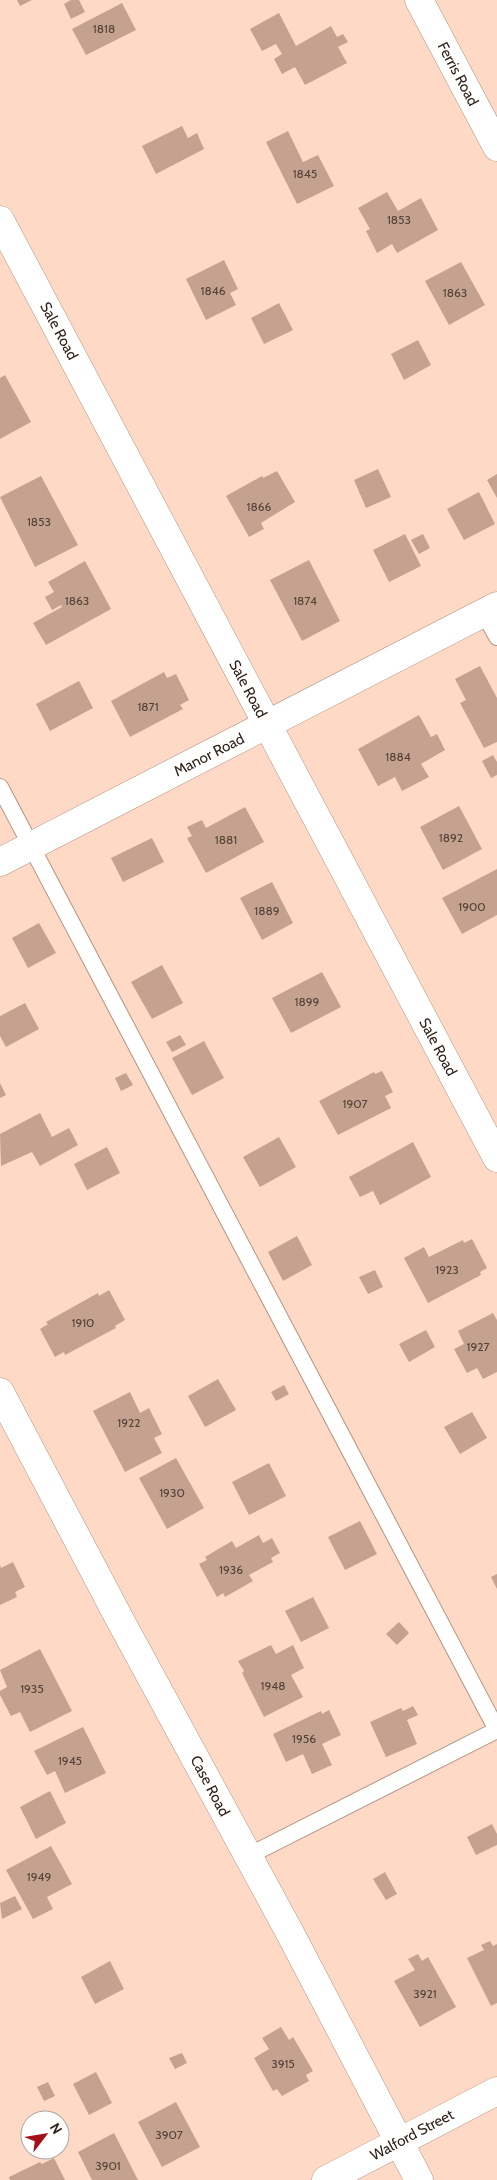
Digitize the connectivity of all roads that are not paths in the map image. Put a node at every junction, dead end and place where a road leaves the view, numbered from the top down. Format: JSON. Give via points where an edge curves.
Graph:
{"nodes":[{"id":1,"x":419,"y":0,"type":"edge"},
{"id":2,"x":497,"y":148,"type":"edge"},
{"id":3,"x":0,"y":220,"type":"edge"},
{"id":4,"x":491,"y":610,"type":"edge"},
{"id":5,"x":497,"y":637,"type":"edge"},
{"id":6,"x":267,"y":725,"type":"junction"},
{"id":7,"x":0,"y":787,"type":"edge"},
{"id":8,"x":31,"y":846,"type":"junction"},
{"id":9,"x":0,"y":862,"type":"edge"},
{"id":10,"x":497,"y":1158,"type":"edge"},
{"id":11,"x":0,"y":1392,"type":"edge"},
{"id":12,"x":497,"y":1730,"type":"edge"},
{"id":13,"x":248,"y":1856,"type":"junction"},
{"id":14,"x":497,"y":2091,"type":"edge"},
{"id":15,"x":398,"y":2142,"type":"junction"},
{"id":16,"x":326,"y":2180,"type":"edge"},
{"id":17,"x":419,"y":2180,"type":"edge"}],
"edges":[{"from":1,"to":2,"type":"street","name":"Ferris Road"},
{"from":3,"to":6,"type":"street","name":"Sale Road"},
{"from":4,"to":5,"type":"lane"},
{"from":4,"to":6,"type":"street","name":"Manor Road"},
{"from":6,"to":8,"type":"street","name":"Manor Road"},
{"from":6,"to":10,"type":"street","name":"Sale Road"},
{"from":7,"to":8,"type":"lane"},
{"from":8,"to":9,"type":"street","name":"Manor Road"},
{"from":8,"to":12,"type":"lane"},
{"from":11,"to":13,"type":"street","name":"Case Road"},
{"from":12,"to":13,"type":"lane"},
{"from":13,"to":15,"type":"street","name":"Case Road"},
{"from":14,"to":15,"type":"street","name":"Walford Street"},
{"from":15,"to":16,"type":"street","name":"Walford Street"},
{"from":15,"to":17,"type":"street","name":"Case Road"}]}
